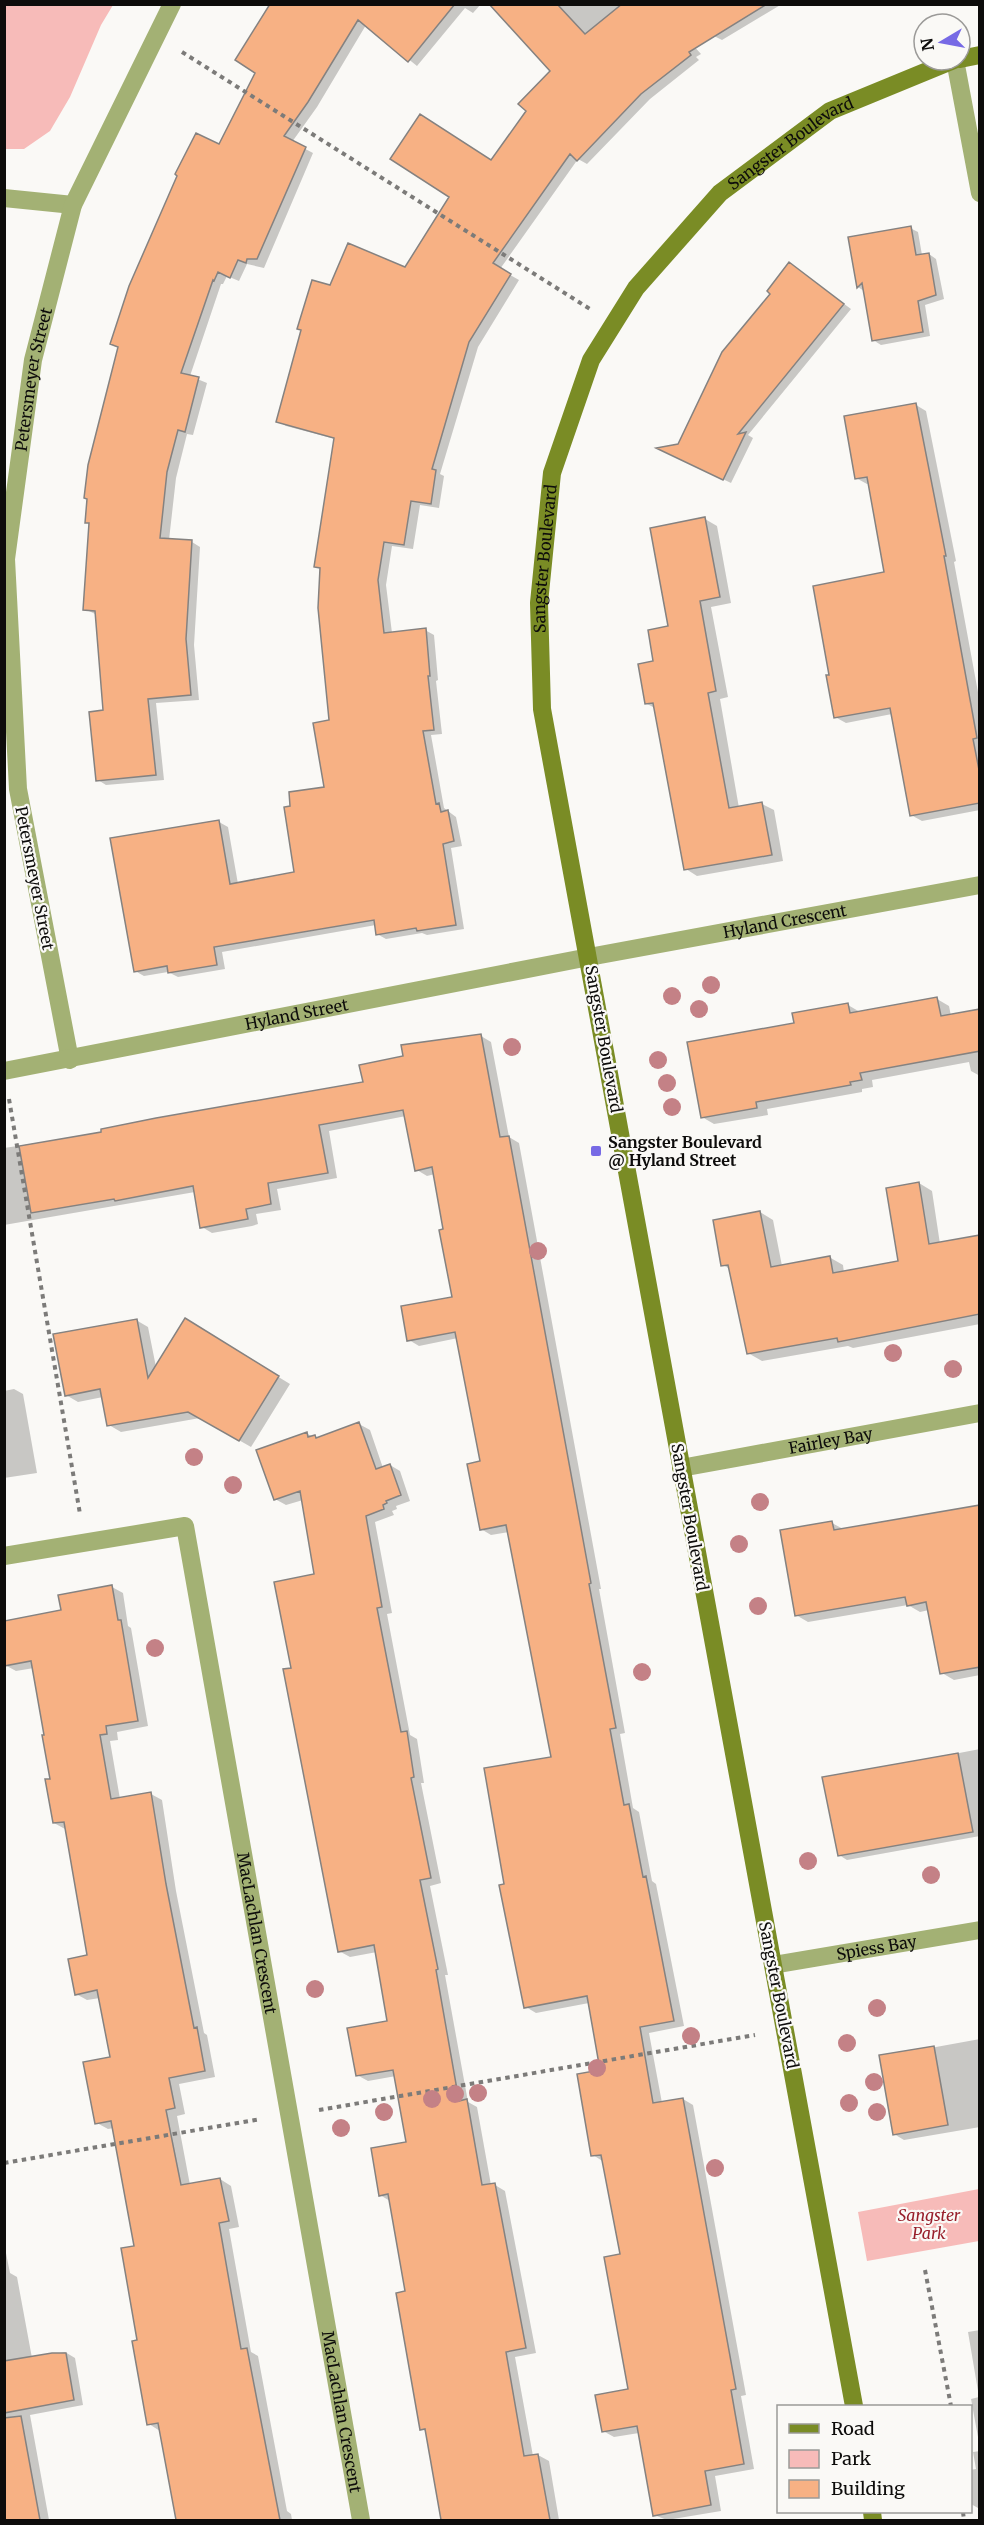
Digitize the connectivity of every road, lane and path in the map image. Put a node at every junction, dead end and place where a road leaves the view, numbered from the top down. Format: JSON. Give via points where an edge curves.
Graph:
{"nodes":[{"id":1,"x":172,"y":4,"type":"edge"},
{"id":2,"x":156,"y":36,"type":"junction"},
{"id":3,"x":925,"y":72,"type":"edge"},
{"id":4,"x":956,"y":72,"type":"edge"},
{"id":5,"x":980,"y":193,"type":"edge"},
{"id":6,"x":4,"y":198,"type":"edge"},
{"id":7,"x":73,"y":205,"type":"junction"},
{"id":8,"x":614,"y":324,"type":"junction"},
{"id":9,"x":980,"y":885,"type":"edge"},
{"id":10,"x":589,"y":957,"type":"junction"},
{"id":11,"x":70,"y":1060,"type":"junction"},
{"id":12,"x":4,"y":1071,"type":"edge"},
{"id":13,"x":9,"y":1096,"type":"dead end"},
{"id":14,"x":980,"y":1413,"type":"edge"},
{"id":15,"x":681,"y":1468,"type":"junction"},
{"id":16,"x":84,"y":1542,"type":"junction"},
{"id":17,"x":4,"y":1556,"type":"edge"},
{"id":18,"x":980,"y":1930,"type":"edge"},
{"id":19,"x":773,"y":1965,"type":"junction"},
{"id":20,"x":786,"y":2030,"type":"junction"},
{"id":21,"x":289,"y":2115,"type":"junction"},
{"id":22,"x":4,"y":2163,"type":"edge"},
{"id":23,"x":926,"y":2270,"type":"dead end"},
{"id":24,"x":854,"y":2405,"type":"edge"},
{"id":25,"x":951,"y":2405,"type":"edge"},
{"id":26,"x":362,"y":2520,"type":"edge"}],
"edges":[{"from":1,"to":2,"type":"street","name":"Petersmeyer Street"},
{"from":2,"to":7,"type":"street","name":"Petersmeyer Street"},
{"from":2,"to":8,"type":"path"},
{"from":3,"to":8,"type":"street","name":"Sangster Boulevard","via":[[830,111],[720,193],[636,288]]},
{"from":4,"to":5,"type":"street"},
{"from":6,"to":7,"type":"street"},
{"from":7,"to":11,"type":"street","name":"Petersmeyer Street","via":[[33,360],[6,559],[18,789]]},
{"from":8,"to":10,"type":"street","name":"Sangster Boulevard","via":[[591,360],[552,473],[539,603],[542,708]]},
{"from":9,"to":10,"type":"street","name":"Hyland Crescent"},
{"from":10,"to":11,"type":"street","name":"Hyland Street"},
{"from":10,"to":15,"type":"street","name":"Sangster Boulevard"},
{"from":11,"to":12,"type":"street","name":"Hyland Street"},
{"from":13,"to":16,"type":"path"},
{"from":14,"to":15,"type":"street","name":"Fairley Bay"},
{"from":15,"to":19,"type":"street","name":"Sangster Boulevard"},
{"from":16,"to":17,"type":"street","name":"MacLachlan Crescent"},
{"from":16,"to":21,"type":"street","name":"MacLachlan Crescent","via":[[185,1526]]},
{"from":18,"to":19,"type":"street","name":"Spiess Bay"},
{"from":19,"to":20,"type":"street","name":"Sangster Boulevard"},
{"from":20,"to":21,"type":"path"},
{"from":20,"to":24,"type":"street","name":"Sangster Boulevard"},
{"from":21,"to":22,"type":"path"},
{"from":21,"to":26,"type":"street","name":"MacLachlan Crescent"},
{"from":23,"to":25,"type":"path"}]}
